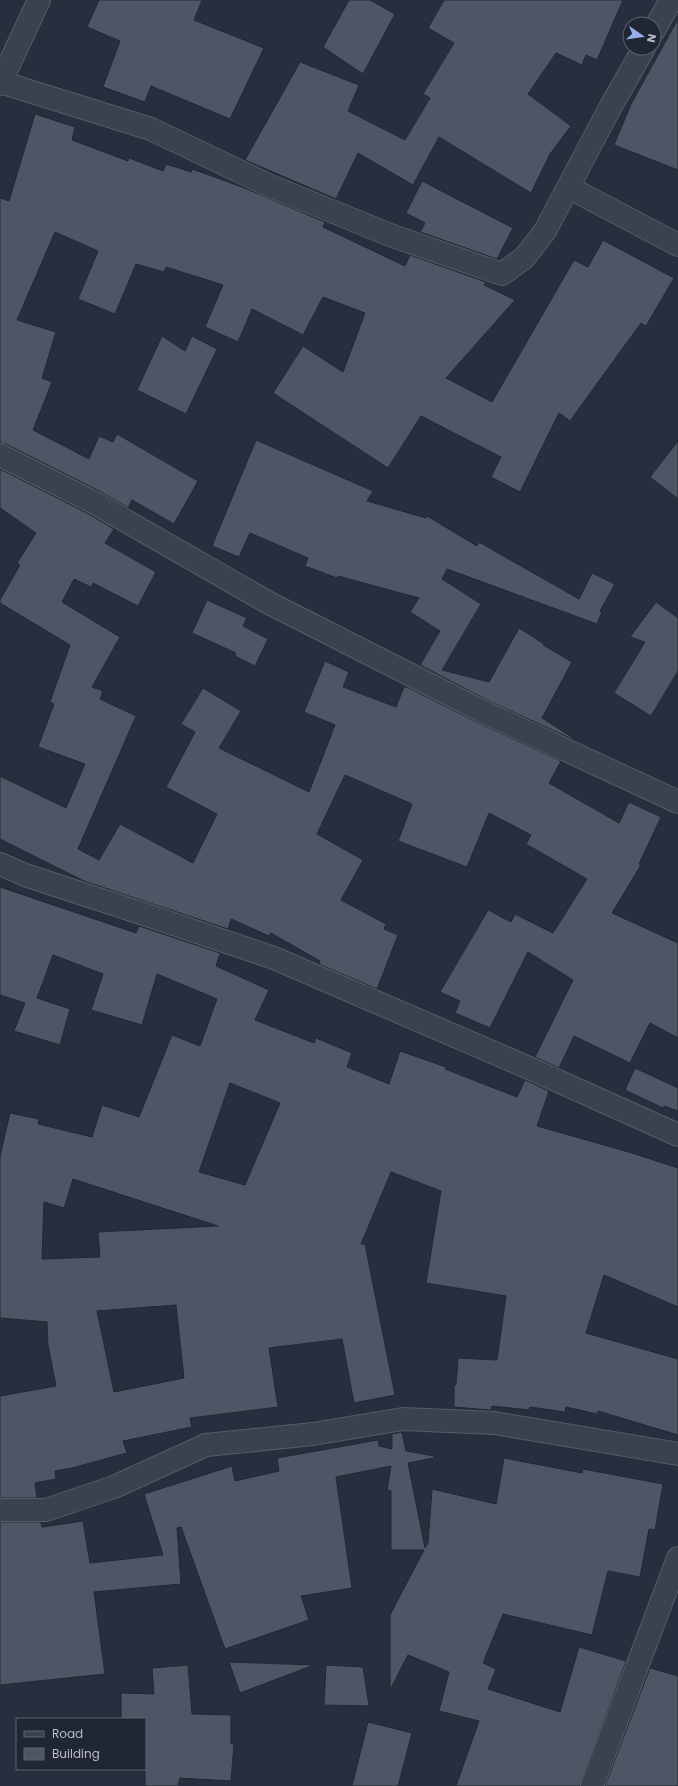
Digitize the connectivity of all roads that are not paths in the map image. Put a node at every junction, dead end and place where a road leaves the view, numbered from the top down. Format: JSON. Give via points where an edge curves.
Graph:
{"nodes":[{"id":1,"x":38,"y":0,"type":"edge"},
{"id":2,"x":671,"y":0,"type":"edge"},
{"id":3,"x":662,"y":16,"type":"edge"},
{"id":4,"x":640,"y":56,"type":"edge"},
{"id":5,"x":0,"y":83,"type":"edge"},
{"id":6,"x":568,"y":187,"type":"junction"},
{"id":7,"x":678,"y":245,"type":"edge"},
{"id":8,"x":0,"y":456,"type":"edge"},
{"id":9,"x":678,"y":802,"type":"edge"},
{"id":10,"x":0,"y":864,"type":"edge"},
{"id":11,"x":678,"y":1135,"type":"edge"},
{"id":12,"x":678,"y":1454,"type":"edge"},
{"id":13,"x":0,"y":1510,"type":"edge"},
{"id":14,"x":678,"y":1558,"type":"edge"},
{"id":15,"x":592,"y":1786,"type":"edge"}],
"edges":[{"from":1,"to":5,"type":"street"},
{"from":2,"to":3,"type":"street"},
{"from":4,"to":6,"type":"street"},
{"from":5,"to":6,"type":"street","via":[[151,129],[268,185],[390,235],[502,274],[524,258],[545,231]]},
{"from":6,"to":7,"type":"street"},
{"from":8,"to":9,"type":"street","via":[[94,502],[269,603],[484,712]]},
{"from":10,"to":11,"type":"street","via":[[25,875],[274,958]]},
{"from":12,"to":13,"type":"street","via":[[494,1423],[403,1419],[313,1434],[206,1444],[114,1487],[46,1510]]},
{"from":14,"to":15,"type":"street"}]}
